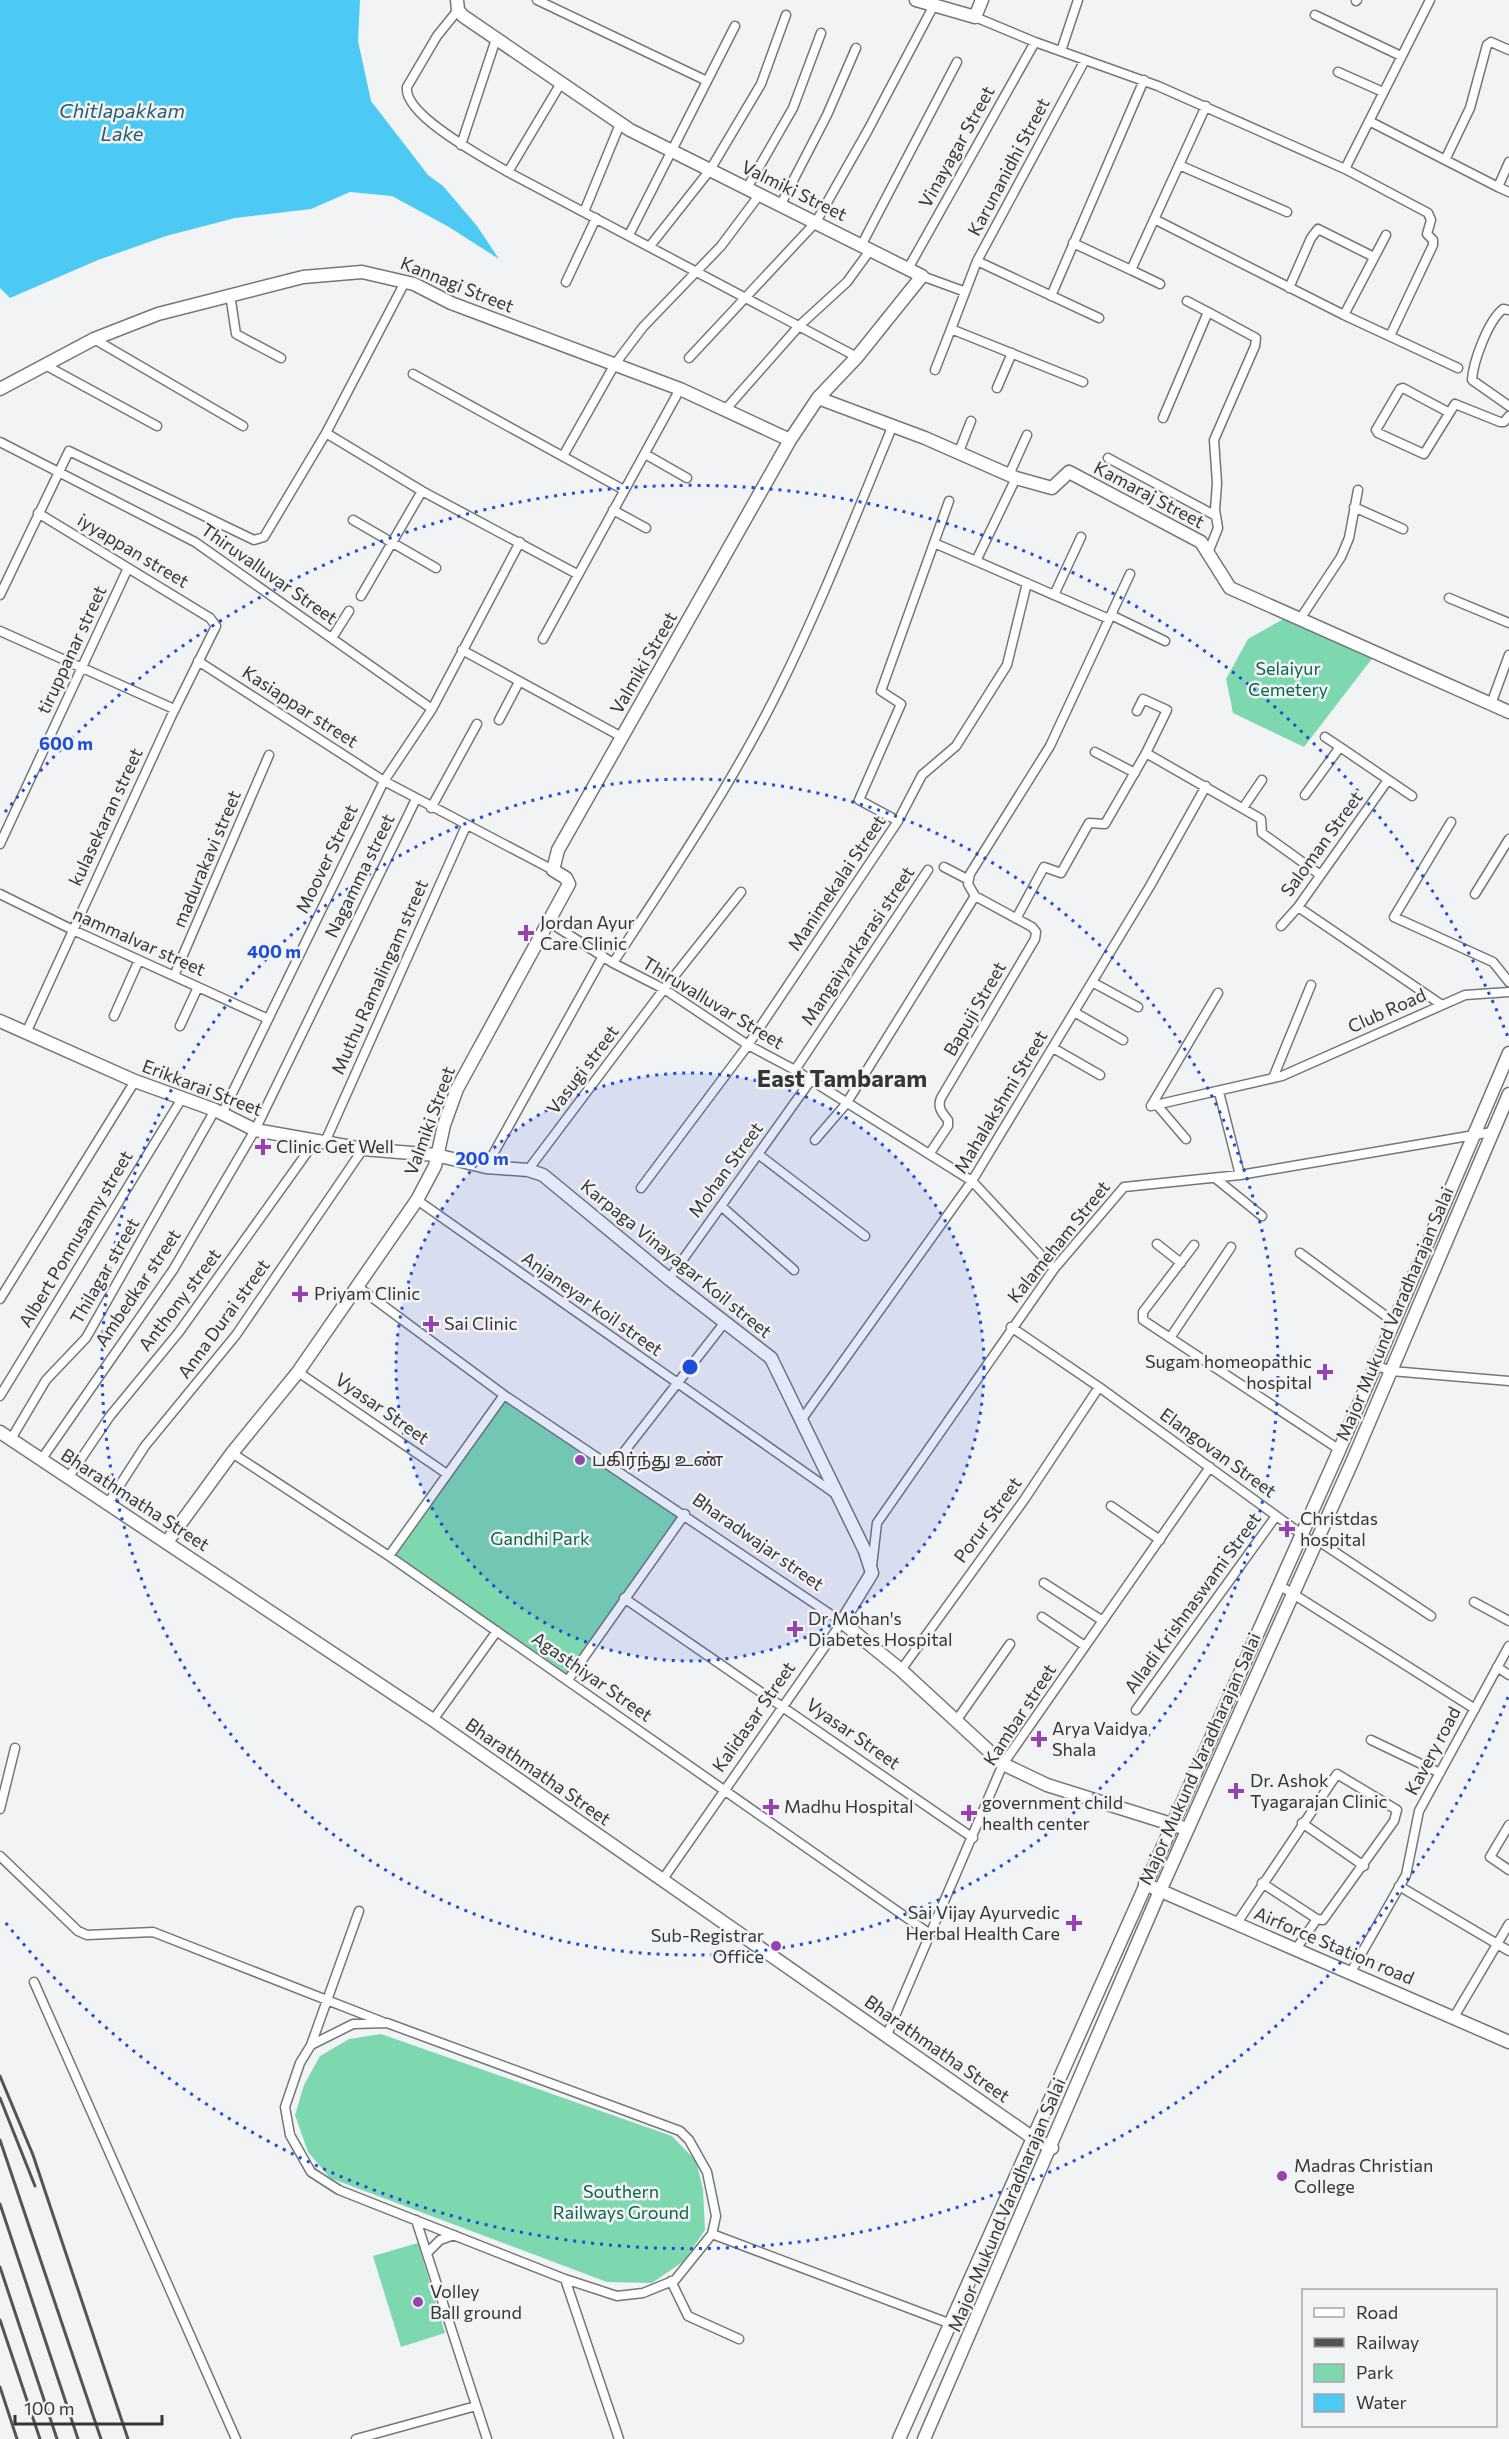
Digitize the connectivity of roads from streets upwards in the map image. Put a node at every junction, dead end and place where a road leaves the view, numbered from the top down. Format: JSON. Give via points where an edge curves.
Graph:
{"nodes":[{"id":1,"x":537,"y":0,"type":"edge"},
{"id":2,"x":916,"y":0,"type":"edge"},
{"id":3,"x":982,"y":0,"type":"edge"},
{"id":4,"x":1078,"y":0,"type":"edge"},
{"id":5,"x":1430,"y":0,"type":"edge"},
{"id":6,"x":458,"y":5,"type":"edge"},
{"id":7,"x":933,"y":5,"type":"junction"},
{"id":8,"x":786,"y":15,"type":"dead end"},
{"id":9,"x":1314,"y":15,"type":"dead end"},
{"id":10,"x":975,"y":17,"type":"junction"},
{"id":11,"x":735,"y":26,"type":"dead end"},
{"id":12,"x":821,"y":33,"type":"dead end"},
{"id":13,"x":496,"y":39,"type":"junction"},
{"id":14,"x":1035,"y":42,"type":"junction"},
{"id":15,"x":856,"y":48,"type":"dead end"},
{"id":16,"x":1509,"y":50,"type":"edge"},
{"id":17,"x":1061,"y":51,"type":"junction"},
{"id":18,"x":1401,"y":56,"type":"junction"},
{"id":19,"x":1085,"y":60,"type":"junction"},
{"id":20,"x":957,"y":62,"type":"dead end"},
{"id":21,"x":1338,"y":72,"type":"dead end"},
{"id":22,"x":1144,"y":80,"type":"junction"},
{"id":23,"x":707,"y":81,"type":"junction"},
{"id":24,"x":561,"y":83,"type":"junction"},
{"id":25,"x":1383,"y":92,"type":"junction"},
{"id":26,"x":1206,"y":106,"type":"junction"},
{"id":27,"x":1369,"y":121,"type":"junction"},
{"id":28,"x":620,"y":124,"type":"junction"},
{"id":29,"x":461,"y":145,"type":"junction"},
{"id":30,"x":672,"y":151,"type":"junction"},
{"id":31,"x":1446,"y":158,"type":"junction"},
{"id":32,"x":1509,"y":162,"type":"edge"},
{"id":33,"x":1179,"y":165,"type":"junction"},
{"id":34,"x":1345,"y":169,"type":"junction"},
{"id":35,"x":710,"y":170,"type":"junction"},
{"id":36,"x":508,"y":172,"type":"junction"},
{"id":37,"x":1498,"y":187,"type":"junction"},
{"id":38,"x":747,"y":188,"type":"junction"},
{"id":39,"x":1509,"y":192,"type":"edge"},
{"id":40,"x":760,"y":194,"type":"junction"},
{"id":41,"x":781,"y":204,"type":"junction"},
{"id":42,"x":585,"y":212,"type":"junction"},
{"id":43,"x":1287,"y":212,"type":"dead end"},
{"id":44,"x":596,"y":218,"type":"junction"},
{"id":45,"x":1154,"y":219,"type":"junction"},
{"id":46,"x":816,"y":222,"type":"junction"},
{"id":47,"x":629,"y":235,"type":"junction"},
{"id":48,"x":1386,"y":236,"type":"dead end"},
{"id":49,"x":1073,"y":243,"type":"junction"},
{"id":50,"x":650,"y":246,"type":"junction"},
{"id":51,"x":867,"y":247,"type":"junction"},
{"id":52,"x":1374,"y":257,"type":"junction"},
{"id":53,"x":977,"y":261,"type":"junction"},
{"id":54,"x":909,"y":267,"type":"junction"},
{"id":55,"x":1131,"y":270,"type":"junction"},
{"id":56,"x":696,"y":271,"type":"junction"},
{"id":57,"x":922,"y":276,"type":"junction"},
{"id":58,"x":405,"y":282,"type":"junction"},
{"id":59,"x":566,"y":282,"type":"dead end"},
{"id":60,"x":1160,"y":284,"type":"dead end"},
{"id":61,"x":1289,"y":288,"type":"junction"},
{"id":62,"x":963,"y":291,"type":"junction"},
{"id":63,"x":230,"y":294,"type":"junction"},
{"id":64,"x":1051,"y":296,"type":"junction"},
{"id":65,"x":747,"y":298,"type":"junction"},
{"id":66,"x":1187,"y":301,"type":"dead end"},
{"id":67,"x":1509,"y":310,"type":"edge"},
{"id":68,"x":1208,"y":312,"type":"junction"},
{"id":69,"x":1344,"y":315,"type":"junction"},
{"id":70,"x":1099,"y":318,"type":"dead end"},
{"id":71,"x":799,"y":326,"type":"junction"},
{"id":72,"x":951,"y":329,"type":"junction"},
{"id":73,"x":1390,"y":336,"type":"junction"},
{"id":74,"x":94,"y":339,"type":"junction"},
{"id":75,"x":1012,"y":353,"type":"junction"},
{"id":76,"x":856,"y":357,"type":"junction"},
{"id":77,"x":280,"y":358,"type":"dead end"},
{"id":78,"x":688,"y":358,"type":"dead end"},
{"id":79,"x":615,"y":364,"type":"junction"},
{"id":80,"x":45,"y":365,"type":"junction"},
{"id":81,"x":1458,"y":368,"type":"dead end"},
{"id":82,"x":934,"y":370,"type":"dead end"},
{"id":83,"x":413,"y":374,"type":"dead end"},
{"id":84,"x":1083,"y":382,"type":"dead end"},
{"id":85,"x":1,"y":387,"type":"edge"},
{"id":86,"x":997,"y":388,"type":"dead end"},
{"id":87,"x":680,"y":389,"type":"junction"},
{"id":88,"x":818,"y":398,"type":"junction"},
{"id":89,"x":1509,"y":406,"type":"edge"},
{"id":90,"x":725,"y":410,"type":"junction"},
{"id":91,"x":1448,"y":412,"type":"junction"},
{"id":92,"x":1509,"y":416,"type":"edge"},
{"id":93,"x":1163,"y":418,"type":"dead end"},
{"id":94,"x":971,"y":421,"type":"dead end"},
{"id":95,"x":893,"y":425,"type":"junction"},
{"id":96,"x":157,"y":426,"type":"dead end"},
{"id":97,"x":243,"y":426,"type":"dead end"},
{"id":98,"x":326,"y":433,"type":"junction"},
{"id":99,"x":1027,"y":435,"type":"dead end"},
{"id":100,"x":790,"y":440,"type":"junction"},
{"id":101,"x":0,"y":442,"type":"edge"},
{"id":102,"x":645,"y":454,"type":"junction"},
{"id":103,"x":958,"y":454,"type":"junction"},
{"id":104,"x":563,"y":456,"type":"junction"},
{"id":105,"x":1108,"y":458,"type":"dead end"},
{"id":106,"x":58,"y":472,"type":"junction"},
{"id":107,"x":1013,"y":476,"type":"junction"},
{"id":108,"x":687,"y":478,"type":"dead end"},
{"id":109,"x":624,"y":490,"type":"junction"},
{"id":110,"x":1359,"y":490,"type":"dead end"},
{"id":111,"x":422,"y":491,"type":"junction"},
{"id":112,"x":949,"y":501,"type":"dead end"},
{"id":113,"x":1354,"y":507,"type":"junction"},
{"id":114,"x":613,"y":510,"type":"junction"},
{"id":115,"x":38,"y":513,"type":"junction"},
{"id":116,"x":1216,"y":516,"type":"junction"},
{"id":117,"x":353,"y":520,"type":"dead end"},
{"id":118,"x":646,"y":528,"type":"dead end"},
{"id":119,"x":1403,"y":529,"type":"dead end"},
{"id":120,"x":1081,"y":537,"type":"dead end"},
{"id":121,"x":520,"y":542,"type":"junction"},
{"id":122,"x":391,"y":543,"type":"junction"},
{"id":123,"x":933,"y":543,"type":"junction"},
{"id":124,"x":1208,"y":553,"type":"junction"},
{"id":125,"x":976,"y":561,"type":"junction"},
{"id":126,"x":128,"y":568,"type":"junction"},
{"id":127,"x":436,"y":568,"type":"dead end"},
{"id":128,"x":577,"y":574,"type":"junction"},
{"id":129,"x":1130,"y":574,"type":"dead end"},
{"id":130,"x":1027,"y":583,"type":"junction"},
{"id":131,"x":0,"y":595,"type":"edge"},
{"id":132,"x":1054,"y":595,"type":"junction"},
{"id":133,"x":361,"y":596,"type":"dead end"},
{"id":134,"x":1449,"y":598,"type":"dead end"},
{"id":135,"x":349,"y":611,"type":"dead end"},
{"id":136,"x":1110,"y":617,"type":"junction"},
{"id":137,"x":210,"y":618,"type":"joint"},
{"id":138,"x":1300,"y":619,"type":"junction"},
{"id":139,"x":1509,"y":623,"type":"edge"},
{"id":140,"x":0,"y":631,"type":"edge"},
{"id":141,"x":332,"y":638,"type":"junction"},
{"id":142,"x":543,"y":639,"type":"dead end"},
{"id":143,"x":1165,"y":641,"type":"dead end"},
{"id":144,"x":462,"y":650,"type":"junction"},
{"id":145,"x":1509,"y":655,"type":"edge"},
{"id":146,"x":198,"y":662,"type":"junction"},
{"id":147,"x":83,"y":666,"type":"junction"},
{"id":148,"x":519,"y":682,"type":"junction"},
{"id":149,"x":1491,"y":704,"type":"junction"},
{"id":150,"x":432,"y":709,"type":"junction"},
{"id":151,"x":174,"y":710,"type":"junction"},
{"id":152,"x":1137,"y":711,"type":"dead end"},
{"id":153,"x":1509,"y":712,"type":"edge"},
{"id":154,"x":499,"y":720,"type":"dead end"},
{"id":155,"x":477,"y":724,"type":"dead end"},
{"id":156,"x":622,"y":737,"type":"junction"},
{"id":157,"x":1325,"y":737,"type":"dead end"},
{"id":158,"x":1340,"y":747,"type":"junction"},
{"id":159,"x":1095,"y":752,"type":"dead end"},
{"id":160,"x":1146,"y":753,"type":"junction"},
{"id":161,"x":269,"y":755,"type":"dead end"},
{"id":162,"x":1135,"y":773,"type":"junction"},
{"id":163,"x":1262,"y":780,"type":"dead end"},
{"id":164,"x":1388,"y":780,"type":"junction"},
{"id":165,"x":384,"y":781,"type":"junction"},
{"id":166,"x":1206,"y":786,"type":"junction"},
{"id":167,"x":1305,"y":795,"type":"dead end"},
{"id":168,"x":1412,"y":796,"type":"dead end"},
{"id":169,"x":416,"y":799,"type":"junction"},
{"id":170,"x":431,"y":808,"type":"junction"},
{"id":171,"x":1243,"y":808,"type":"junction"},
{"id":172,"x":898,"y":821,"type":"junction"},
{"id":173,"x":1451,"y":822,"type":"dead end"},
{"id":174,"x":466,"y":826,"type":"junction"},
{"id":175,"x":1509,"y":839,"type":"edge"},
{"id":176,"x":0,"y":844,"type":"edge"},
{"id":177,"x":944,"y":867,"type":"dead end"},
{"id":178,"x":553,"y":870,"type":"junction"},
{"id":179,"x":928,"y":870,"type":"dead end"},
{"id":180,"x":1319,"y":874,"type":"junction"},
{"id":181,"x":968,"y":879,"type":"junction"},
{"id":182,"x":741,"y":892,"type":"dead end"},
{"id":183,"x":0,"y":894,"type":"edge"},
{"id":184,"x":1475,"y":894,"type":"dead end"},
{"id":185,"x":975,"y":896,"type":"junction"},
{"id":186,"x":1298,"y":907,"type":"junction"},
{"id":187,"x":1017,"y":917,"type":"junction"},
{"id":188,"x":549,"y":922,"type":"junction"},
{"id":189,"x":1281,"y":926,"type":"dead end"},
{"id":190,"x":73,"y":930,"type":"junction"},
{"id":191,"x":603,"y":956,"type":"junction"},
{"id":192,"x":140,"y":960,"type":"junction"},
{"id":193,"x":613,"y":963,"type":"junction"},
{"id":194,"x":174,"y":976,"type":"junction"},
{"id":195,"x":1092,"y":982,"type":"junction"},
{"id":196,"x":1509,"y":982,"type":"edge"},
{"id":197,"x":1311,"y":985,"type":"dead end"},
{"id":198,"x":198,"y":987,"type":"junction"},
{"id":199,"x":663,"y":989,"type":"junction"},
{"id":200,"x":1509,"y":992,"type":"edge"},
{"id":201,"x":1218,"y":993,"type":"dead end"},
{"id":202,"x":1442,"y":1005,"type":"junction"},
{"id":203,"x":1138,"y":1007,"type":"dead end"},
{"id":204,"x":1074,"y":1012,"type":"junction"},
{"id":205,"x":114,"y":1016,"type":"dead end"},
{"id":206,"x":266,"y":1018,"type":"junction"},
{"id":207,"x":0,"y":1021,"type":"edge"},
{"id":208,"x":180,"y":1026,"type":"dead end"},
{"id":209,"x":26,"y":1033,"type":"junction"},
{"id":210,"x":1123,"y":1040,"type":"dead end"},
{"id":211,"x":748,"y":1045,"type":"junction"},
{"id":212,"x":1053,"y":1048,"type":"junction"},
{"id":213,"x":1509,"y":1053,"type":"edge"},
{"id":214,"x":795,"y":1070,"type":"junction"},
{"id":215,"x":1100,"y":1075,"type":"dead end"},
{"id":216,"x":1278,"y":1077,"type":"junction"},
{"id":217,"x":811,"y":1080,"type":"junction"},
{"id":218,"x":135,"y":1081,"type":"junction"},
{"id":219,"x":1219,"y":1092,"type":"junction"},
{"id":220,"x":1509,"y":1094,"type":"edge"},
{"id":221,"x":181,"y":1100,"type":"junction"},
{"id":222,"x":846,"y":1104,"type":"junction"},
{"id":223,"x":1154,"y":1106,"type":"junction"},
{"id":224,"x":218,"y":1112,"type":"junction"},
{"id":225,"x":255,"y":1130,"type":"junction"},
{"id":226,"x":1492,"y":1132,"type":"junction"},
{"id":227,"x":1472,"y":1136,"type":"junction"},
{"id":228,"x":1186,"y":1139,"type":"dead end"},
{"id":229,"x":814,"y":1140,"type":"dead end"},
{"id":230,"x":320,"y":1141,"type":"junction"},
{"id":231,"x":363,"y":1149,"type":"junction"},
{"id":232,"x":759,"y":1154,"type":"junction"},
{"id":233,"x":930,"y":1154,"type":"junction"},
{"id":234,"x":436,"y":1155,"type":"junction"},
{"id":235,"x":486,"y":1167,"type":"junction"},
{"id":236,"x":528,"y":1170,"type":"junction"},
{"id":237,"x":1240,"y":1175,"type":"junction"},
{"id":238,"x":1215,"y":1178,"type":"junction"},
{"id":239,"x":972,"y":1181,"type":"junction"},
{"id":240,"x":641,"y":1188,"type":"dead end"},
{"id":241,"x":417,"y":1200,"type":"junction"},
{"id":242,"x":721,"y":1206,"type":"junction"},
{"id":243,"x":1262,"y":1216,"type":"dead end"},
{"id":244,"x":865,"y":1236,"type":"dead end"},
{"id":245,"x":1157,"y":1244,"type":"dead end"},
{"id":246,"x":1194,"y":1245,"type":"dead end"},
{"id":247,"x":1231,"y":1247,"type":"dead end"},
{"id":248,"x":1300,"y":1253,"type":"dead end"},
{"id":249,"x":1181,"y":1263,"type":"junction"},
{"id":250,"x":1054,"y":1269,"type":"junction"},
{"id":251,"x":794,"y":1270,"type":"dead end"},
{"id":252,"x":669,"y":1279,"type":"junction"},
{"id":253,"x":358,"y":1287,"type":"junction"},
{"id":254,"x":0,"y":1299,"type":"edge"},
{"id":255,"x":725,"y":1322,"type":"junction"},
{"id":256,"x":1394,"y":1322,"type":"junction"},
{"id":257,"x":1011,"y":1327,"type":"junction"},
{"id":258,"x":1170,"y":1338,"type":"junction"},
{"id":259,"x":1375,"y":1365,"type":"junction"},
{"id":260,"x":1391,"y":1371,"type":"junction"},
{"id":261,"x":298,"y":1372,"type":"junction"},
{"id":262,"x":1509,"y":1381,"type":"edge"},
{"id":263,"x":677,"y":1383,"type":"junction"},
{"id":264,"x":1099,"y":1387,"type":"junction"},
{"id":265,"x":504,"y":1395,"type":"junction"},
{"id":266,"x":0,"y":1396,"type":"edge"},
{"id":267,"x":802,"y":1419,"type":"junction"},
{"id":268,"x":5,"y":1435,"type":"edge"},
{"id":269,"x":1340,"y":1450,"type":"junction"},
{"id":270,"x":232,"y":1453,"type":"junction"},
{"id":271,"x":41,"y":1460,"type":"junction"},
{"id":272,"x":613,"y":1466,"type":"junction"},
{"id":273,"x":1210,"y":1467,"type":"junction"},
{"id":274,"x":447,"y":1474,"type":"junction"},
{"id":275,"x":68,"y":1478,"type":"junction"},
{"id":276,"x":837,"y":1496,"type":"junction"},
{"id":277,"x":107,"y":1505,"type":"junction"},
{"id":278,"x":1111,"y":1506,"type":"dead end"},
{"id":279,"x":685,"y":1514,"type":"junction"},
{"id":280,"x":1276,"y":1516,"type":"junction"},
{"id":281,"x":1302,"y":1535,"type":"junction"},
{"id":282,"x":1160,"y":1540,"type":"junction"},
{"id":283,"x":167,"y":1542,"type":"junction"},
{"id":284,"x":1316,"y":1542,"type":"junction"},
{"id":285,"x":389,"y":1556,"type":"junction"},
{"id":286,"x":872,"y":1573,"type":"junction"},
{"id":287,"x":1044,"y":1583,"type":"dead end"},
{"id":288,"x":1279,"y":1585,"type":"junction"},
{"id":289,"x":1293,"y":1593,"type":"junction"},
{"id":290,"x":624,"y":1598,"type":"junction"},
{"id":291,"x":1474,"y":1602,"type":"dead end"},
{"id":292,"x":1431,"y":1616,"type":"dead end"},
{"id":293,"x":1042,"y":1617,"type":"dead end"},
{"id":294,"x":1102,"y":1621,"type":"junction"},
{"id":295,"x":1509,"y":1621,"type":"edge"},
{"id":296,"x":842,"y":1622,"type":"junction"},
{"id":297,"x":497,"y":1631,"type":"junction"},
{"id":298,"x":1010,"y":1644,"type":"dead end"},
{"id":299,"x":1509,"y":1646,"type":"edge"},
{"id":300,"x":1085,"y":1647,"type":"junction"},
{"id":301,"x":1497,"y":1667,"type":"junction"},
{"id":302,"x":901,"y":1670,"type":"junction"},
{"id":303,"x":1509,"y":1674,"type":"edge"},
{"id":304,"x":568,"y":1680,"type":"junction"},
{"id":305,"x":784,"y":1706,"type":"junction"},
{"id":306,"x":1475,"y":1708,"type":"junction"},
{"id":307,"x":1136,"y":1710,"type":"dead end"},
{"id":308,"x":433,"y":1720,"type":"junction"},
{"id":309,"x":956,"y":1721,"type":"junction"},
{"id":310,"x":1371,"y":1740,"type":"dead end"},
{"id":311,"x":15,"y":1748,"type":"dead end"},
{"id":312,"x":1003,"y":1764,"type":"junction"},
{"id":313,"x":1440,"y":1773,"type":"junction"},
{"id":314,"x":725,"y":1790,"type":"junction"},
{"id":315,"x":0,"y":1809,"type":"edge"},
{"id":316,"x":1173,"y":1823,"type":"junction"},
{"id":317,"x":1302,"y":1823,"type":"junction"},
{"id":318,"x":1509,"y":1825,"type":"edge"},
{"id":319,"x":1187,"y":1829,"type":"junction"},
{"id":320,"x":973,"y":1838,"type":"junction"},
{"id":321,"x":0,"y":1856,"type":"edge"},
{"id":322,"x":1364,"y":1866,"type":"junction"},
{"id":323,"x":1509,"y":1870,"type":"edge"},
{"id":324,"x":663,"y":1879,"type":"junction"},
{"id":325,"x":1262,"y":1883,"type":"junction"},
{"id":326,"x":1145,"y":1884,"type":"junction"},
{"id":327,"x":1399,"y":1886,"type":"junction"},
{"id":328,"x":1160,"y":1890,"type":"junction"},
{"id":329,"x":359,"y":1911,"type":"dead end"},
{"id":330,"x":1317,"y":1919,"type":"junction"},
{"id":331,"x":1237,"y":1923,"type":"junction"},
{"id":332,"x":1509,"y":1924,"type":"edge"},
{"id":333,"x":930,"y":1934,"type":"junction"},
{"id":334,"x":1497,"y":1944,"type":"junction"},
{"id":335,"x":1296,"y":1949,"type":"junction"},
{"id":336,"x":1509,"y":1951,"type":"edge"},
{"id":337,"x":1351,"y":1972,"type":"junction"},
{"id":338,"x":34,"y":1982,"type":"dead end"},
{"id":339,"x":327,"y":1998,"type":"junction"},
{"id":340,"x":1454,"y":2017,"type":"junction"},
{"id":341,"x":387,"y":2023,"type":"junction"},
{"id":342,"x":886,"y":2037,"type":"junction"},
{"id":343,"x":1509,"y":2042,"type":"edge"},
{"id":344,"x":311,"y":2045,"type":"junction"},
{"id":345,"x":1032,"y":2138,"type":"junction"},
{"id":346,"x":1052,"y":2148,"type":"junction"},
{"id":347,"x":416,"y":2220,"type":"junction"},
{"id":348,"x":712,"y":2234,"type":"junction"},
{"id":349,"x":454,"y":2235,"type":"junction"},
{"id":350,"x":427,"y":2253,"type":"junction"},
{"id":351,"x":565,"y":2279,"type":"junction"},
{"id":352,"x":671,"y":2281,"type":"junction"},
{"id":353,"x":951,"y":2324,"type":"junction"},
{"id":354,"x":739,"y":2339,"type":"dead end"},
{"id":355,"x":476,"y":2406,"type":"junction"},
{"id":356,"x":393,"y":2430,"type":"junction"},
{"id":357,"x":236,"y":2439,"type":"edge"},
{"id":358,"x":356,"y":2439,"type":"edge"},
{"id":359,"x":396,"y":2439,"type":"edge"},
{"id":360,"x":487,"y":2439,"type":"edge"},
{"id":361,"x":619,"y":2439,"type":"edge"},
{"id":362,"x":899,"y":2439,"type":"edge"},
{"id":363,"x":924,"y":2439,"type":"edge"}],
"edges":[{"from":1,"to":23,"type":"street"},
{"from":2,"to":7,"type":"street"},
{"from":3,"to":10,"type":"street"},
{"from":4,"to":17,"type":"street"},
{"from":5,"to":18,"type":"street"},
{"from":6,"to":13,"type":"street","name":"Valmiki Street"},
{"from":6,"to":29,"type":"street","via":[[406,93],[413,106]]},
{"from":7,"to":10,"type":"street"},
{"from":7,"to":46,"type":"street"},
{"from":8,"to":35,"type":"street","via":[[761,84]]},
{"from":9,"to":18,"type":"street"},
{"from":10,"to":14,"type":"street"},
{"from":11,"to":23,"type":"street"},
{"from":12,"to":38,"type":"street","via":[[793,108]]},
{"from":13,"to":24,"type":"street","name":"Valmiki Street"},
{"from":13,"to":29,"type":"street"},
{"from":14,"to":17,"type":"street"},
{"from":14,"to":54,"type":"street","name":"Vinayagar Street"},
{"from":15,"to":41,"type":"street"},
{"from":16,"to":31,"type":"street","via":[[1491,42],[1487,45],[1470,108]]},
{"from":17,"to":19,"type":"street"},
{"from":18,"to":25,"type":"street"},
{"from":19,"to":22,"type":"street"},
{"from":19,"to":53,"type":"street","name":"Karunanidhi Street"},
{"from":20,"to":51,"type":"street"},
{"from":21,"to":25,"type":"street"},
{"from":22,"to":26,"type":"street"},
{"from":22,"to":49,"type":"street"},
{"from":23,"to":30,"type":"street"},
{"from":24,"to":28,"type":"street","name":"Valmiki Street"},
{"from":24,"to":36,"type":"street"},
{"from":25,"to":27,"type":"street"},
{"from":26,"to":33,"type":"street"},
{"from":26,"to":34,"type":"street"},
{"from":27,"to":31,"type":"street"},
{"from":27,"to":34,"type":"street"},
{"from":28,"to":30,"type":"street","name":"Valmiki Street"},
{"from":28,"to":42,"type":"street"},
{"from":29,"to":36,"type":"street"},
{"from":30,"to":35,"type":"street","name":"Valmiki Street"},
{"from":30,"to":47,"type":"street"},
{"from":31,"to":37,"type":"street"},
{"from":32,"to":37,"type":"street"},
{"from":33,"to":43,"type":"street"},
{"from":33,"to":45,"type":"street"},
{"from":34,"to":73,"type":"street","via":[[1428,213],[1431,220],[1427,234],[1432,245]]},
{"from":35,"to":38,"type":"street","name":"Valmiki Street"},
{"from":35,"to":50,"type":"street"},
{"from":36,"to":42,"type":"street"},
{"from":37,"to":39,"type":"street"},
{"from":38,"to":40,"type":"street","name":"Valmiki Street"},
{"from":40,"to":41,"type":"street","name":"Valmiki Street"},
{"from":40,"to":56,"type":"street","via":[[721,246]]},
{"from":41,"to":46,"type":"street","name":"Valmiki Street"},
{"from":42,"to":44,"type":"street"},
{"from":44,"to":47,"type":"street"},
{"from":44,"to":59,"type":"street"},
{"from":45,"to":55,"type":"street"},
{"from":45,"to":61,"type":"street"},
{"from":46,"to":51,"type":"street","name":"Valmiki Street"},
{"from":46,"to":65,"type":"street"},
{"from":47,"to":50,"type":"street"},
{"from":48,"to":52,"type":"street"},
{"from":49,"to":55,"type":"street"},
{"from":49,"to":64,"type":"street"},
{"from":50,"to":56,"type":"street"},
{"from":51,"to":54,"type":"street","name":"Valmiki Street"},
{"from":51,"to":71,"type":"street","via":[[847,282]]},
{"from":52,"to":61,"type":"street","via":[[1318,229]]},
{"from":52,"to":69,"type":"street"},
{"from":53,"to":62,"type":"street","name":"Karunanidhi Street"},
{"from":53,"to":64,"type":"street"},
{"from":54,"to":57,"type":"street","name":"Valmiki Street"},
{"from":55,"to":60,"type":"street"},
{"from":56,"to":65,"type":"street"},
{"from":56,"to":79,"type":"street","via":[[643,327]]},
{"from":57,"to":62,"type":"street"},
{"from":57,"to":76,"type":"street","name":"Valmiki Street"},
{"from":58,"to":63,"type":"street","name":"Kannagi Street","via":[[362,272],[303,277]]},
{"from":58,"to":79,"type":"street","name":"Kannagi Street"},
{"from":58,"to":98,"type":"street"},
{"from":61,"to":69,"type":"street"},
{"from":62,"to":72,"type":"street","name":"Karunanidhi Street"},
{"from":63,"to":74,"type":"street","name":"Kannagi Street","via":[[158,314]]},
{"from":63,"to":77,"type":"street","via":[[237,334]]},
{"from":64,"to":70,"type":"street"},
{"from":65,"to":71,"type":"street"},
{"from":65,"to":78,"type":"street"},
{"from":66,"to":68,"type":"street"},
{"from":67,"to":89,"type":"street","via":[[1498,312],[1487,331],[1472,380]]},
{"from":68,"to":93,"type":"street"},
{"from":68,"to":116,"type":"street","via":[[1253,335],[1256,342],[1214,440]]},
{"from":69,"to":73,"type":"street"},
{"from":71,"to":76,"type":"street"},
{"from":71,"to":90,"type":"street"},
{"from":72,"to":75,"type":"street"},
{"from":72,"to":82,"type":"street","name":"Karunanidhi Street"},
{"from":73,"to":81,"type":"street"},
{"from":74,"to":80,"type":"street","name":"Kannagi Street"},
{"from":74,"to":97,"type":"street"},
{"from":75,"to":84,"type":"street"},
{"from":75,"to":86,"type":"street"},
{"from":76,"to":88,"type":"street","name":"Valmiki Street"},
{"from":79,"to":87,"type":"street","name":"Kannagi Street"},
{"from":79,"to":104,"type":"street"},
{"from":80,"to":85,"type":"street","name":"Kannagi Street"},
{"from":80,"to":96,"type":"street"},
{"from":83,"to":104,"type":"street"},
{"from":87,"to":90,"type":"street","name":"Kannagi Street"},
{"from":87,"to":102,"type":"street"},
{"from":88,"to":95,"type":"street","name":"Kamaraj Street"},
{"from":88,"to":100,"type":"street","name":"Valmiki Street"},
{"from":90,"to":100,"type":"street","name":"Kannagi Street"},
{"from":91,"to":91,"type":"street","via":[[1424,454],[1376,430],[1403,388]]},
{"from":91,"to":92,"type":"street","via":[[1451,406],[1459,404],[1500,422]]},
{"from":94,"to":103,"type":"street"},
{"from":95,"to":103,"type":"street","name":"Kamaraj Street"},
{"from":95,"to":193,"type":"street","via":[[777,693],[688,848]]},
{"from":98,"to":106,"type":"street","via":[[264,537],[254,540],[69,451]]},
{"from":98,"to":111,"type":"street"},
{"from":99,"to":107,"type":"street"},
{"from":100,"to":156,"type":"street","name":"Valmiki Street"},
{"from":101,"to":106,"type":"street","name":"Thiruvalluvar Street"},
{"from":102,"to":108,"type":"street"},
{"from":102,"to":109,"type":"street"},
{"from":103,"to":107,"type":"street","name":"Kamaraj Street"},
{"from":104,"to":109,"type":"street"},
{"from":105,"to":116,"type":"street"},
{"from":106,"to":115,"type":"street"},
{"from":106,"to":141,"type":"street","name":"Thiruvalluvar Street","via":[[195,542]]},
{"from":107,"to":124,"type":"street","name":"Kamaraj Street","via":[[1052,488],[1069,472],[1201,542]]},
{"from":107,"to":125,"type":"street"},
{"from":109,"to":114,"type":"street"},
{"from":110,"to":113,"type":"street"},
{"from":111,"to":121,"type":"street"},
{"from":111,"to":122,"type":"street"},
{"from":112,"to":123,"type":"street"},
{"from":113,"to":119,"type":"street"},
{"from":113,"to":138,"type":"street","via":[[1341,557]]},
{"from":114,"to":118,"type":"street"},
{"from":114,"to":128,"type":"street"},
{"from":115,"to":126,"type":"street","name":"iyyappan street"},
{"from":115,"to":131,"type":"street"},
{"from":116,"to":124,"type":"street","via":[[1218,528]]},
{"from":117,"to":122,"type":"street"},
{"from":120,"to":132,"type":"street"},
{"from":121,"to":128,"type":"street"},
{"from":121,"to":144,"type":"street"},
{"from":122,"to":127,"type":"street"},
{"from":122,"to":133,"type":"street"},
{"from":123,"to":125,"type":"street"},
{"from":123,"to":172,"type":"street","via":[[880,692],[901,704],[859,800]]},
{"from":124,"to":138,"type":"street","name":"Kamaraj Street","via":[[1230,588]]},
{"from":125,"to":130,"type":"street"},
{"from":126,"to":137,"type":"street","name":"iyyappan street"},
{"from":126,"to":147,"type":"street","name":"tiruppanar street"},
{"from":128,"to":142,"type":"street"},
{"from":129,"to":136,"type":"street"},
{"from":130,"to":132,"type":"street"},
{"from":130,"to":172,"type":"street","name":"Manimekalai Street","via":[[1007,665],[956,746],[922,775]]},
{"from":132,"to":136,"type":"street"},
{"from":134,"to":139,"type":"street"},
{"from":135,"to":141,"type":"street"},
{"from":136,"to":143,"type":"street"},
{"from":136,"to":181,"type":"street","via":[[1050,746]]},
{"from":137,"to":146,"type":"street","name":"kulasekaran street","via":[[216,626]]},
{"from":138,"to":149,"type":"street","name":"Kamaraj Street"},
{"from":140,"to":147,"type":"street"},
{"from":141,"to":150,"type":"street","name":"Thiruvalluvar Street"},
{"from":144,"to":148,"type":"street"},
{"from":144,"to":150,"type":"street"},
{"from":145,"to":149,"type":"street"},
{"from":146,"to":151,"type":"street","name":"kulasekaran street"},
{"from":146,"to":165,"type":"street","name":"Kasiappar street"},
{"from":147,"to":151,"type":"street"},
{"from":147,"to":176,"type":"street","name":"tiruppanar street"},
{"from":148,"to":154,"type":"street"},
{"from":148,"to":156,"type":"street"},
{"from":149,"to":153,"type":"street","name":"Kamaraj Street"},
{"from":150,"to":165,"type":"street"},
{"from":151,"to":190,"type":"street","name":"kulasekaran street"},
{"from":152,"to":160,"type":"street","via":[[1146,699],[1166,708],[1166,716]]},
{"from":155,"to":170,"type":"street"},
{"from":156,"to":178,"type":"street","name":"Valmiki Street","via":[[558,850]]},
{"from":157,"to":158,"type":"street"},
{"from":158,"to":164,"type":"street"},
{"from":158,"to":167,"type":"street"},
{"from":159,"to":162,"type":"street"},
{"from":160,"to":162,"type":"street"},
{"from":160,"to":166,"type":"street"},
{"from":161,"to":194,"type":"street","name":"madurakavi street"},
{"from":162,"to":187,"type":"street","via":[[1105,824],[1089,823],[1061,873],[1043,868]]},
{"from":163,"to":171,"type":"street"},
{"from":164,"to":168,"type":"street"},
{"from":164,"to":180,"type":"street","name":"Saloman Street"},
{"from":165,"to":169,"type":"street","name":"Kasiappar street"},
{"from":165,"to":206,"type":"street","name":"Moover Street"},
{"from":166,"to":171,"type":"street"},
{"from":166,"to":195,"type":"street","name":"Mahalakshmi Street"},
{"from":169,"to":170,"type":"street","name":"Kasiappar street"},
{"from":169,"to":225,"type":"street","name":"Nagamma street"},
{"from":170,"to":174,"type":"street","name":"Kasiappar street"},
{"from":171,"to":180,"type":"street","via":[[1262,819],[1262,833]]},
{"from":172,"to":211,"type":"street","name":"Manimekalai Street"},
{"from":173,"to":196,"type":"street","via":[[1394,918],[1493,962]]},
{"from":174,"to":178,"type":"street","name":"Kasiappar street"},
{"from":174,"to":230,"type":"street","name":"Muthu Ramalingam street"},
{"from":175,"to":184,"type":"street"},
{"from":177,"to":181,"type":"street","name":"Mangaiyarkarasi street"},
{"from":178,"to":188,"type":"street","name":"Valmiki Street","via":[[569,884]]},
{"from":179,"to":214,"type":"street","name":"Mangaiyarkarasi street"},
{"from":180,"to":186,"type":"street","name":"Saloman Street"},
{"from":181,"to":185,"type":"street"},
{"from":182,"to":199,"type":"street","name":"Vasugi street"},
{"from":183,"to":190,"type":"street","name":"nammalvar street"},
{"from":185,"to":187,"type":"street","name":"Bapuji Street"},
{"from":185,"to":222,"type":"street"},
{"from":186,"to":189,"type":"street","name":"Saloman Street"},
{"from":186,"to":202,"type":"street"},
{"from":187,"to":233,"type":"street","name":"Bapuji Street","via":[[1032,927],[1035,939],[941,1098],[941,1112],[948,1126]]},
{"from":188,"to":191,"type":"street","name":"Thiruvalluvar Street"},
{"from":188,"to":234,"type":"street","name":"Valmiki Street","via":[[457,1089]]},
{"from":190,"to":192,"type":"street","name":"nammalvar street"},
{"from":190,"to":209,"type":"street","name":"kulasekaran street"},
{"from":191,"to":193,"type":"street","name":"Thiruvalluvar Street"},
{"from":191,"to":235,"type":"street"},
{"from":192,"to":194,"type":"street","name":"nammalvar street"},
{"from":192,"to":205,"type":"street"},
{"from":193,"to":199,"type":"street","name":"Thiruvalluvar Street"},
{"from":194,"to":198,"type":"street","name":"nammalvar street"},
{"from":195,"to":203,"type":"street"},
{"from":195,"to":204,"type":"street","name":"Mahalakshmi Street"},
{"from":197,"to":216,"type":"street"},
{"from":198,"to":206,"type":"street","name":"nammalvar street"},
{"from":198,"to":208,"type":"street"},
{"from":199,"to":211,"type":"street","name":"Thiruvalluvar Street"},
{"from":199,"to":236,"type":"street","name":"Vasugi street"},
{"from":200,"to":202,"type":"street","name":"Club Road","via":[[1465,995]]},
{"from":201,"to":223,"type":"street"},
{"from":202,"to":216,"type":"street","name":"Club Road"},
{"from":204,"to":210,"type":"street"},
{"from":204,"to":212,"type":"street","name":"Mahalakshmi Street"},
{"from":206,"to":224,"type":"street","name":"Moover Street"},
{"from":207,"to":209,"type":"street","name":"Erikkarai Street"},
{"from":209,"to":218,"type":"street","name":"Erikkarai Street"},
{"from":211,"to":214,"type":"street","name":"Thiruvalluvar Street"},
{"from":211,"to":240,"type":"street","name":"Manimekalai Street"},
{"from":212,"to":215,"type":"street"},
{"from":212,"to":239,"type":"street","name":"Mahalakshmi Street"},
{"from":213,"to":227,"type":"street","name":"Major Mukund Varadharajan Salai"},
{"from":214,"to":217,"type":"street","name":"Thiruvalluvar Street"},
{"from":216,"to":219,"type":"street","name":"Club Road"},
{"from":217,"to":222,"type":"street","name":"Thiruvalluvar Street"},
{"from":217,"to":232,"type":"street","name":"Mohan Street"},
{"from":218,"to":221,"type":"street","name":"Erikkarai Street"},
{"from":218,"to":254,"type":"street"},
{"from":219,"to":223,"type":"street","name":"Club Road"},
{"from":219,"to":237,"type":"street"},
{"from":220,"to":226,"type":"street","name":"Major Mukund Varadharajan Salai"},
{"from":221,"to":224,"type":"street","name":"Erikkarai Street"},
{"from":221,"to":266,"type":"street","name":"Albert Ponnusamy street"},
{"from":222,"to":229,"type":"street"},
{"from":222,"to":233,"type":"street","name":"Thiruvalluvar Street"},
{"from":223,"to":228,"type":"street"},
{"from":224,"to":225,"type":"street","name":"Erikkarai Street"},
{"from":224,"to":268,"type":"street","name":"Thilagar street","via":[[86,1338],[46,1380]]},
{"from":225,"to":230,"type":"street","name":"Erikkarai Street"},
{"from":225,"to":271,"type":"street","name":"Ambedkar street","via":[[173,1270]]},
{"from":226,"to":227,"type":"street","name":"Kalameham Street"},
{"from":226,"to":260,"type":"street","name":"Major Mukund Varadharajan Salai"},
{"from":227,"to":237,"type":"street","name":"Kalameham Street"},
{"from":227,"to":256,"type":"street","name":"Major Mukund Varadharajan Salai"},
{"from":230,"to":231,"type":"street","name":"Erikkarai Street"},
{"from":230,"to":275,"type":"street","name":"Anthony street","via":[[179,1332],[110,1416]]},
{"from":231,"to":234,"type":"street","name":"Erikkarai Street"},
{"from":231,"to":277,"type":"street","name":"Anna Durai street","via":[[236,1335],[145,1446]]},
{"from":232,"to":242,"type":"street","name":"Mohan Street"},
{"from":232,"to":244,"type":"street"},
{"from":233,"to":239,"type":"street","name":"Thiruvalluvar Street"},
{"from":234,"to":235,"type":"street","name":"Karpaga Vinayagar Koil street"},
{"from":234,"to":241,"type":"street","name":"Valmiki Street","via":[[430,1179]]},
{"from":235,"to":236,"type":"street","name":"Karpaga Vinayagar Koil street"},
{"from":236,"to":252,"type":"street","name":"Karpaga Vinayagar Koil street","via":[[558,1186]]},
{"from":237,"to":238,"type":"street","name":"Kalameham Street"},
{"from":238,"to":243,"type":"street"},
{"from":238,"to":250,"type":"street","name":"Kalameham Street","via":[[1124,1187]]},
{"from":239,"to":250,"type":"street","name":"Thiruvalluvar Street"},
{"from":239,"to":267,"type":"street","name":"Mahalakshmi Street"},
{"from":241,"to":253,"type":"street","name":"Valmiki Street"},
{"from":241,"to":263,"type":"street","name":"Anjaneyar koil street"},
{"from":242,"to":251,"type":"street"},
{"from":242,"to":252,"type":"street","name":"Mohan Street"},
{"from":245,"to":249,"type":"street"},
{"from":246,"to":249,"type":"street"},
{"from":247,"to":258,"type":"street"},
{"from":248,"to":256,"type":"street"},
{"from":249,"to":258,"type":"street","via":[[1141,1314],[1143,1320]]},
{"from":250,"to":257,"type":"street","name":"Kalameham Street"},
{"from":252,"to":255,"type":"street","name":"Karpaga Vinayagar Koil street"},
{"from":253,"to":261,"type":"street","name":"Valmiki Street"},
{"from":253,"to":265,"type":"street","name":"Bharadwajar street"},
{"from":255,"to":263,"type":"street"},
{"from":255,"to":267,"type":"street","name":"Karpaga Vinayagar Koil street","via":[[771,1358]]},
{"from":256,"to":259,"type":"street","name":"Major Mukund Varadharajan Salai"},
{"from":257,"to":264,"type":"street","name":"Elangovan Street"},
{"from":257,"to":286,"type":"street","name":"Kalameham Street","via":[[877,1523]]},
{"from":258,"to":269,"type":"street"},
{"from":259,"to":260,"type":"street"},
{"from":259,"to":269,"type":"street","name":"Major Mukund Varadharajan Salai"},
{"from":260,"to":262,"type":"street"},
{"from":260,"to":284,"type":"street","name":"Major Mukund Varadharajan Salai"},
{"from":261,"to":270,"type":"street","name":"Valmiki Street"},
{"from":261,"to":274,"type":"street","name":"Vyasar Street"},
{"from":263,"to":272,"type":"street"},
{"from":263,"to":276,"type":"street","name":"Anjaneyar koil street"},
{"from":264,"to":273,"type":"street","name":"Elangovan Street"},
{"from":264,"to":302,"type":"street","name":"Porur Street","via":[[1024,1500]]},
{"from":265,"to":272,"type":"street","name":"Bharadwajar street"},
{"from":265,"to":274,"type":"street"},
{"from":267,"to":276,"type":"street","name":"Karpaga Vinayagar Koil street"},
{"from":268,"to":271,"type":"street","name":"Bharathmatha Street"},
{"from":269,"to":281,"type":"street","name":"Major Mukund Varadharajan Salai"},
{"from":270,"to":283,"type":"street","name":"Valmiki Street"},
{"from":270,"to":285,"type":"street","name":"Agasthiyar Street"},
{"from":271,"to":275,"type":"street","name":"Bharathmatha Street"},
{"from":272,"to":279,"type":"street","name":"Bharadwajar street"},
{"from":273,"to":280,"type":"street","name":"Elangovan Street"},
{"from":273,"to":282,"type":"street","name":"Kambar street"},
{"from":274,"to":285,"type":"street"},
{"from":275,"to":277,"type":"street","name":"Bharathmatha Street"},
{"from":276,"to":286,"type":"street","name":"Karpaga Vinayagar Koil street"},
{"from":277,"to":283,"type":"street","name":"Bharathmatha Street"},
{"from":278,"to":282,"type":"street"},
{"from":279,"to":290,"type":"street"},
{"from":279,"to":296,"type":"street","name":"Bharadwajar street"},
{"from":280,"to":281,"type":"street","name":"Elangovan Street"},
{"from":280,"to":307,"type":"street","name":"Alladi Krishnaswami Street"},
{"from":281,"to":284,"type":"street","name":"Elangovan Street"},
{"from":281,"to":288,"type":"street","name":"Major Mukund Varadharajan Salai"},
{"from":282,"to":294,"type":"street","name":"Kambar street"},
{"from":283,"to":308,"type":"street","name":"Bharathmatha Street"},
{"from":284,"to":289,"type":"street","name":"Major Mukund Varadharajan Salai"},
{"from":284,"to":292,"type":"street","name":"Elangovan Street"},
{"from":285,"to":297,"type":"street","name":"Agasthiyar Street"},
{"from":286,"to":296,"type":"street","name":"Kalidasar Street"},
{"from":287,"to":294,"type":"street"},
{"from":288,"to":289,"type":"street"},
{"from":288,"to":316,"type":"street","name":"Major Mukund Varadharajan Salai"},
{"from":289,"to":306,"type":"street"},
{"from":289,"to":319,"type":"street","name":"Major Mukund Varadharajan Salai"},
{"from":290,"to":304,"type":"street"},
{"from":290,"to":305,"type":"street","name":"Vyasar Street"},
{"from":291,"to":295,"type":"street"},
{"from":293,"to":300,"type":"street"},
{"from":294,"to":300,"type":"street","name":"Kambar street"},
{"from":296,"to":302,"type":"street","name":"Bharadwajar street"},
{"from":296,"to":305,"type":"street","name":"Kalidasar Street"},
{"from":297,"to":304,"type":"street","name":"Agasthiyar Street"},
{"from":297,"to":308,"type":"street"},
{"from":298,"to":309,"type":"street"},
{"from":299,"to":301,"type":"street","name":"Kavery road"},
{"from":300,"to":312,"type":"street","name":"Kambar street"},
{"from":301,"to":303,"type":"street"},
{"from":301,"to":306,"type":"street","name":"Kavery road"},
{"from":302,"to":309,"type":"street","name":"Bharadwajar street"},
{"from":304,"to":314,"type":"street","name":"Agasthiyar Street"},
{"from":305,"to":314,"type":"street","name":"Kalidasar Street"},
{"from":305,"to":320,"type":"street","name":"Vyasar Street"},
{"from":306,"to":313,"type":"street","name":"Kavery road"},
{"from":308,"to":324,"type":"street","name":"Bharathmatha Street"},
{"from":309,"to":312,"type":"street","name":"Bharadwajar street"},
{"from":310,"to":313,"type":"street"},
{"from":311,"to":315,"type":"street"},
{"from":312,"to":316,"type":"street","name":"Bharadwajar street","via":[[1047,1785]]},
{"from":312,"to":320,"type":"street","name":"Kambar street"},
{"from":313,"to":327,"type":"street","name":"Kavery road","via":[[1419,1811],[1406,1875]]},
{"from":314,"to":324,"type":"street","name":"Kalidasar Street"},
{"from":314,"to":333,"type":"street","name":"Agasthiyar Street"},
{"from":316,"to":319,"type":"street","name":"Bharadwajar street"},
{"from":316,"to":326,"type":"street","name":"Major Mukund Varadharajan Salai"},
{"from":317,"to":322,"type":"street"},
{"from":317,"to":322,"type":"street","via":[[1337,1774],[1397,1810],[1398,1816]]},
{"from":317,"to":325,"type":"street"},
{"from":318,"to":323,"type":"street","via":[[1490,1857]]},
{"from":319,"to":328,"type":"street","name":"Major Mukund Varadharajan Salai"},
{"from":320,"to":333,"type":"street","name":"Kambar street"},
{"from":321,"to":339,"type":"street","via":[[78,1931],[87,1935],[153,1932]]},
{"from":322,"to":330,"type":"street","via":[[1323,1920]]},
{"from":324,"to":342,"type":"street","name":"Bharathmatha Street"},
{"from":325,"to":330,"type":"street"},
{"from":325,"to":331,"type":"street"},
{"from":326,"to":328,"type":"street","name":"Airforce Station road"},
{"from":326,"to":345,"type":"street","name":"Major Mukund Varadharajan Salai"},
{"from":327,"to":334,"type":"street"},
{"from":327,"to":337,"type":"street","name":"Kavery road"},
{"from":328,"to":331,"type":"street","name":"Airforce Station road"},
{"from":328,"to":346,"type":"street","name":"Major Mukund Varadharajan Salai"},
{"from":329,"to":339,"type":"street"},
{"from":330,"to":335,"type":"street"},
{"from":331,"to":335,"type":"street","name":"Airforce Station road"},
{"from":332,"to":334,"type":"street"},
{"from":333,"to":342,"type":"street","name":"Kambar street"},
{"from":334,"to":336,"type":"street"},
{"from":334,"to":340,"type":"street"},
{"from":335,"to":337,"type":"street","name":"Airforce Station road"},
{"from":337,"to":340,"type":"street","name":"Airforce Station road"},
{"from":338,"to":357,"type":"street"},
{"from":339,"to":341,"type":"street"},
{"from":339,"to":344,"type":"street"},
{"from":340,"to":343,"type":"street","name":"Airforce Station road"},
{"from":341,"to":344,"type":"street","via":[[354,2024]]},
{"from":341,"to":348,"type":"street","via":[[680,2131],[707,2172],[716,2216]]},
{"from":342,"to":345,"type":"street","name":"Bharathmatha Street"},
{"from":344,"to":347,"type":"street","via":[[300,2063],[285,2107],[290,2134],[310,2172],[339,2190]]},
{"from":345,"to":346,"type":"street","name":"Bharathmatha Street"},
{"from":345,"to":353,"type":"street","name":"Major Mukund Varadharajan Salai"},
{"from":346,"to":363,"type":"street","name":"Major Mukund Varadharajan Salai"},
{"from":347,"to":349,"type":"street"},
{"from":347,"to":350,"type":"street"},
{"from":348,"to":352,"type":"street"},
{"from":348,"to":353,"type":"street"},
{"from":349,"to":350,"type":"street","via":[[440,2240]]},
{"from":349,"to":351,"type":"street"},
{"from":350,"to":355,"type":"street"},
{"from":351,"to":352,"type":"street","via":[[617,2296],[643,2293]]},
{"from":351,"to":361,"type":"street"},
{"from":352,"to":354,"type":"street","via":[[688,2316]]},
{"from":353,"to":362,"type":"street","name":"Major Mukund Varadharajan Salai"},
{"from":355,"to":356,"type":"street"},
{"from":355,"to":360,"type":"street"},
{"from":356,"to":358,"type":"street"},
{"from":356,"to":359,"type":"street"}]}
